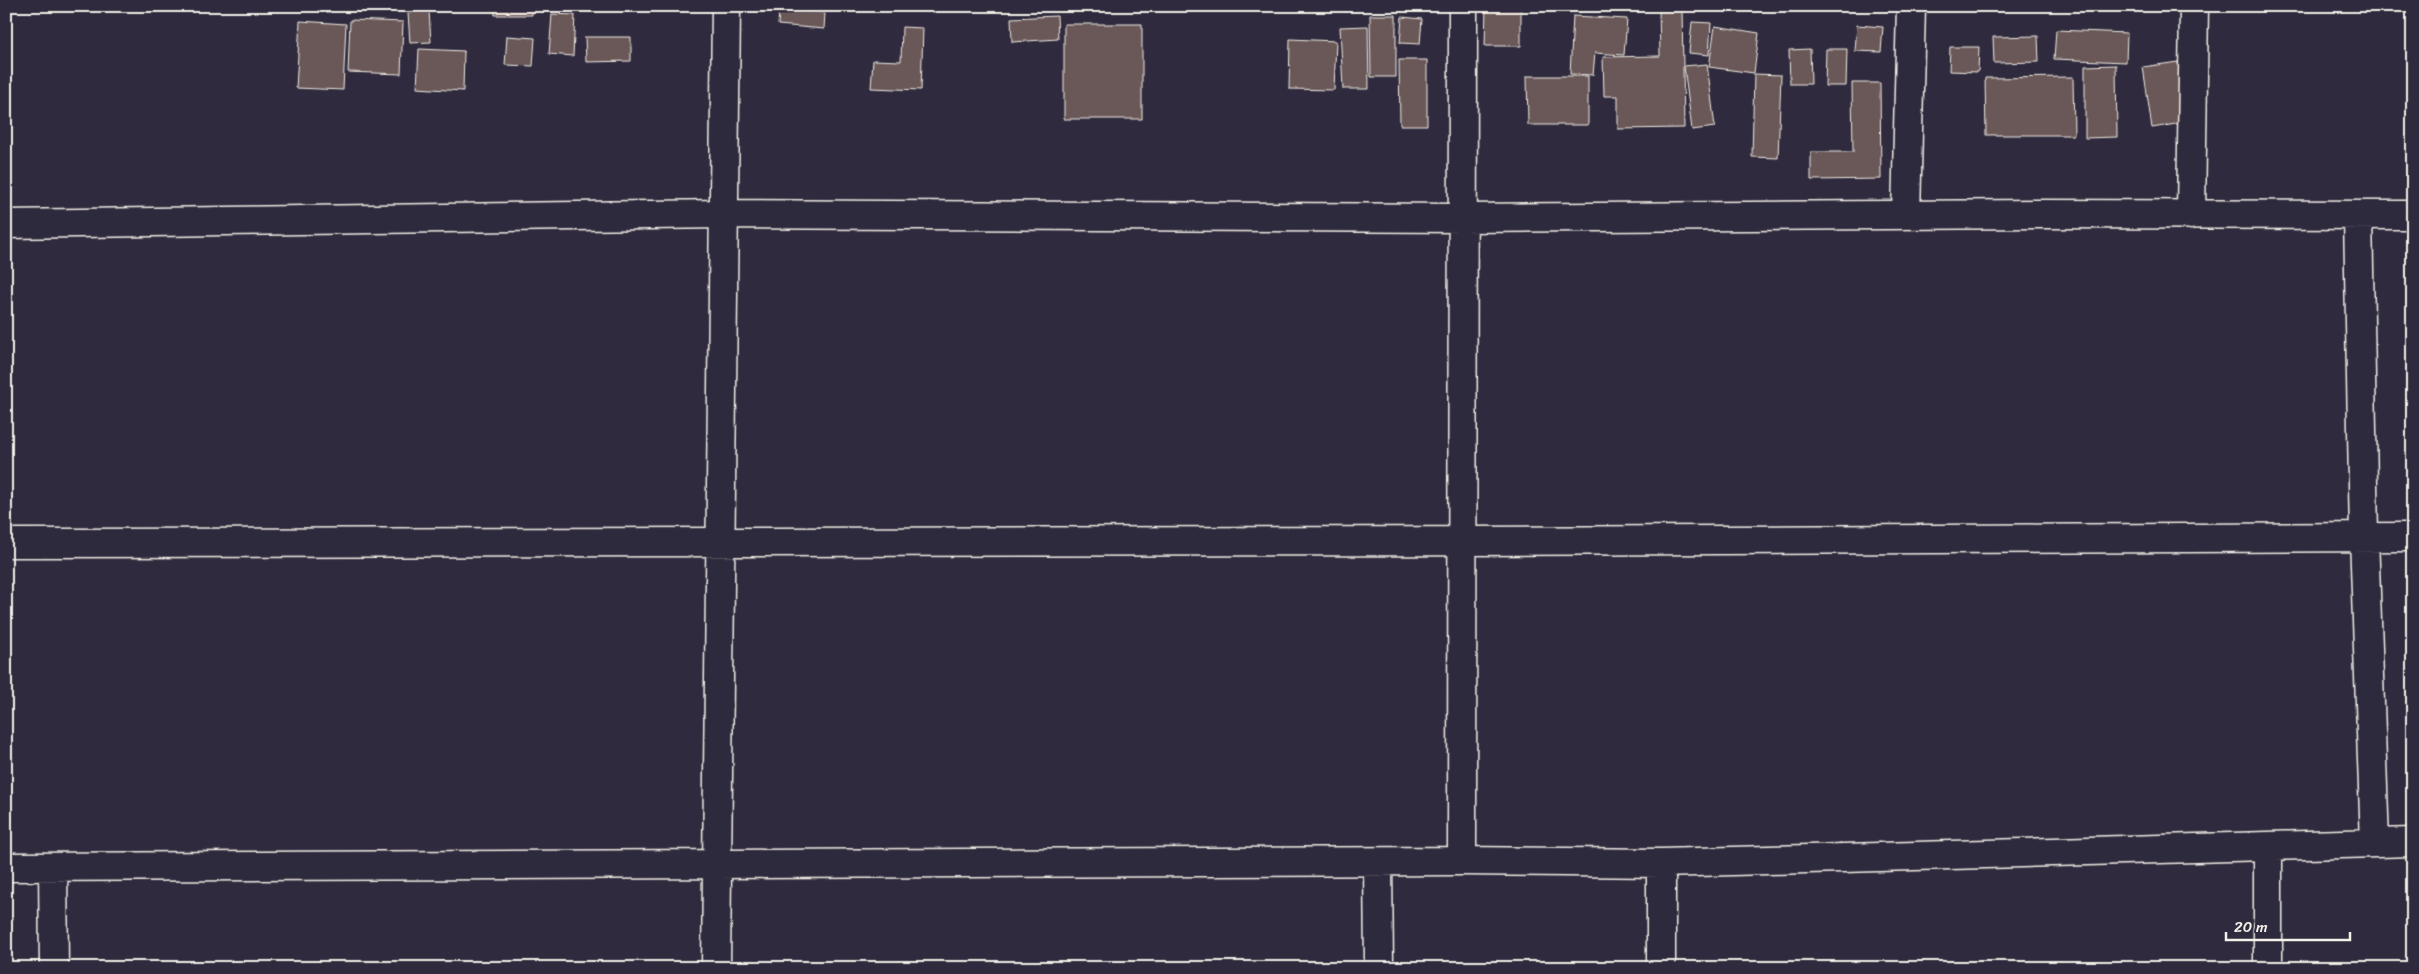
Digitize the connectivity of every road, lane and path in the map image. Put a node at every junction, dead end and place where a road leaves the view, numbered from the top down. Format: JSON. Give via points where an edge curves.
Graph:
{"nodes":[{"id":1,"x":726,"y":6,"type":"edge"},
{"id":2,"x":1463,"y":6,"type":"edge"},
{"id":3,"x":1911,"y":6,"type":"edge"},
{"id":4,"x":2194,"y":6,"type":"edge"},
{"id":5,"x":724,"y":214,"type":"junction"},
{"id":6,"x":1906,"y":215,"type":"junction"},
{"id":7,"x":2191,"y":215,"type":"junction"},
{"id":8,"x":2358,"y":215,"type":"junction"},
{"id":9,"x":2413,"y":215,"type":"edge"},
{"id":10,"x":1463,"y":218,"type":"junction"},
{"id":11,"x":6,"y":224,"type":"edge"},
{"id":12,"x":2364,"y":537,"type":"junction"},
{"id":13,"x":2413,"y":537,"type":"edge"},
{"id":14,"x":1463,"y":541,"type":"junction"},
{"id":15,"x":721,"y":542,"type":"junction"},
{"id":16,"x":6,"y":543,"type":"edge"},
{"id":17,"x":2413,"y":842,"type":"edge"},
{"id":18,"x":2375,"y":843,"type":"junction"},
{"id":19,"x":2268,"y":847,"type":"junction"},
{"id":20,"x":1462,"y":861,"type":"junction"},
{"id":21,"x":1378,"y":862,"type":"junction"},
{"id":22,"x":1661,"y":863,"type":"junction"},
{"id":23,"x":717,"y":865,"type":"junction"},
{"id":24,"x":6,"y":867,"type":"edge"},
{"id":25,"x":53,"y":867,"type":"junction"},
{"id":26,"x":54,"y":968,"type":"edge"},
{"id":27,"x":716,"y":968,"type":"edge"},
{"id":28,"x":1379,"y":968,"type":"edge"},
{"id":29,"x":1661,"y":968,"type":"edge"},
{"id":30,"x":2268,"y":968,"type":"edge"}],
"edges":[{"from":1,"to":5,"type":"street"},
{"from":2,"to":10,"type":"street"},
{"from":3,"to":6,"type":"street"},
{"from":4,"to":7,"type":"street"},
{"from":5,"to":10,"type":"street"},
{"from":5,"to":11,"type":"street"},
{"from":5,"to":15,"type":"street"},
{"from":6,"to":7,"type":"street"},
{"from":6,"to":10,"type":"street"},
{"from":7,"to":8,"type":"street"},
{"from":8,"to":9,"type":"street"},
{"from":8,"to":12,"type":"street"},
{"from":10,"to":14,"type":"street"},
{"from":12,"to":13,"type":"street"},
{"from":12,"to":14,"type":"street"},
{"from":12,"to":18,"type":"street"},
{"from":14,"to":15,"type":"street"},
{"from":14,"to":20,"type":"street"},
{"from":15,"to":16,"type":"street"},
{"from":15,"to":23,"type":"street"},
{"from":17,"to":18,"type":"street"},
{"from":18,"to":19,"type":"street"},
{"from":19,"to":22,"type":"street"},
{"from":19,"to":30,"type":"street"},
{"from":20,"to":21,"type":"street"},
{"from":20,"to":22,"type":"street"},
{"from":21,"to":23,"type":"street"},
{"from":21,"to":28,"type":"street"},
{"from":22,"to":29,"type":"street"},
{"from":23,"to":25,"type":"street"},
{"from":23,"to":27,"type":"street"},
{"from":24,"to":25,"type":"street"},
{"from":25,"to":26,"type":"street"}]}
